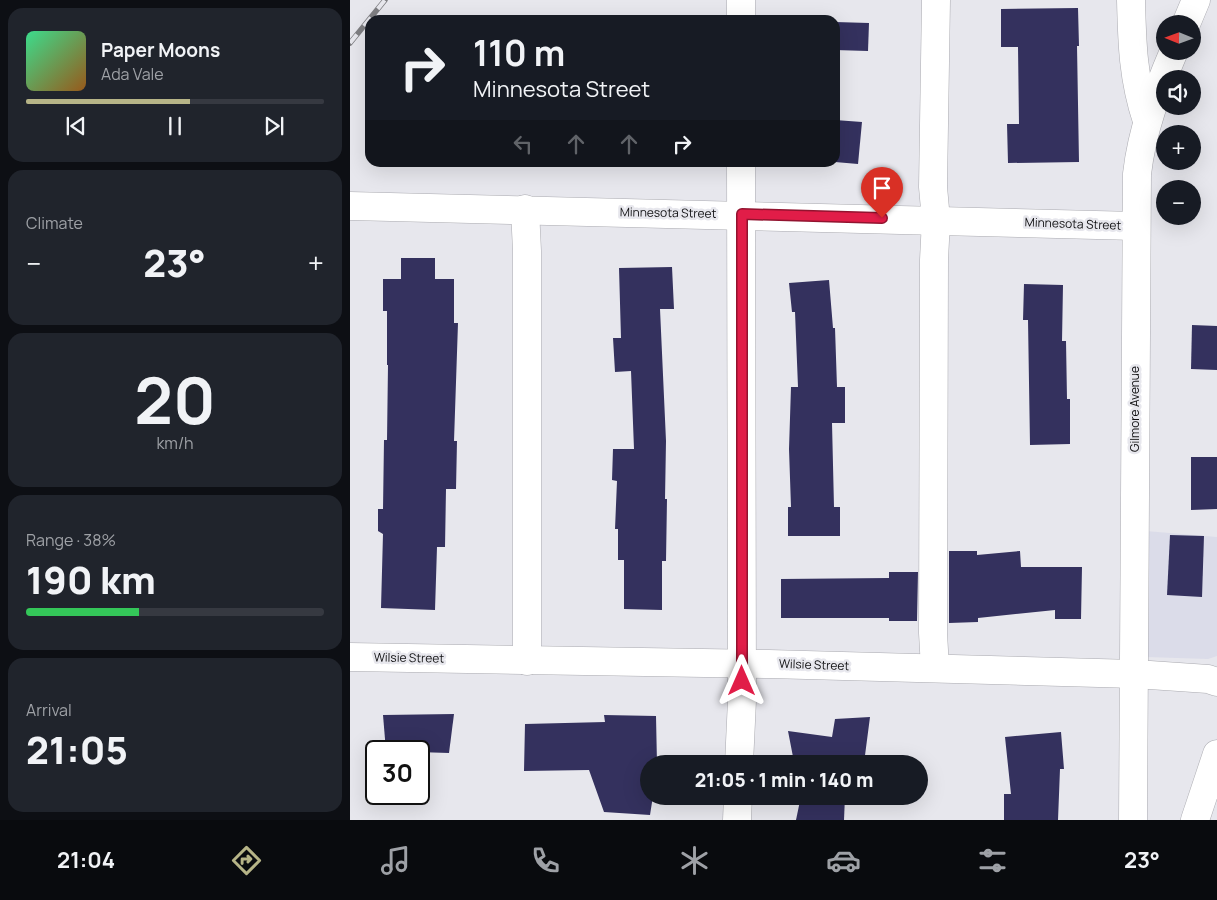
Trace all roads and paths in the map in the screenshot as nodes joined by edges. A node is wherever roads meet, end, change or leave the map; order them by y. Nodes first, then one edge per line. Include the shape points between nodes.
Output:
1 (741, 0) edge
2 (936, 0) edge
3 (1131, 0) edge
4 (1196, 0) edge
5 (741, 15) edge
6 (1190, 15) edge
7 (1171, 60) edge
8 (1147, 121) junction
9 (741, 167) edge
10 (350, 206) edge
11 (525, 209) junction
12 (742, 214) junction
13 (936, 220) junction
14 (1136, 226) junction
15 (350, 658) edge
16 (527, 661) junction
17 (742, 663) junction
18 (935, 668) junction
19 (1135, 674) junction
20 (1217, 682) edge
21 (1217, 754) edge
22 (739, 755) edge
23 (738, 805) edge
24 (737, 820) edge
25 (1133, 820) edge
26 (1195, 820) edge

1 - 5 street
2 - 13 street via 933,187
3 - 8 street via 1132,61
4 - 6 street
7 - 8 street, Gilmore Avenue
8 - 14 street, Gilmore Avenue via 1137,174
9 - 12 street
10 - 11 street, Minnesota Street
11 - 12 street, Minnesota Street
11 - 16 street
12 - 13 street, Minnesota Street
12 - 17 street
13 - 14 street, Minnesota Street
13 - 18 street
14 - 19 street, Gilmore Avenue
15 - 16 street, Wilsie Street
16 - 17 street, Wilsie Street
17 - 18 street, Wilsie Street
17 - 22 street
18 - 19 street, Wilsie Street
19 - 20 street, Wilsie Street
19 - 25 street, Gilmore Avenue
21 - 26 street
23 - 24 street

